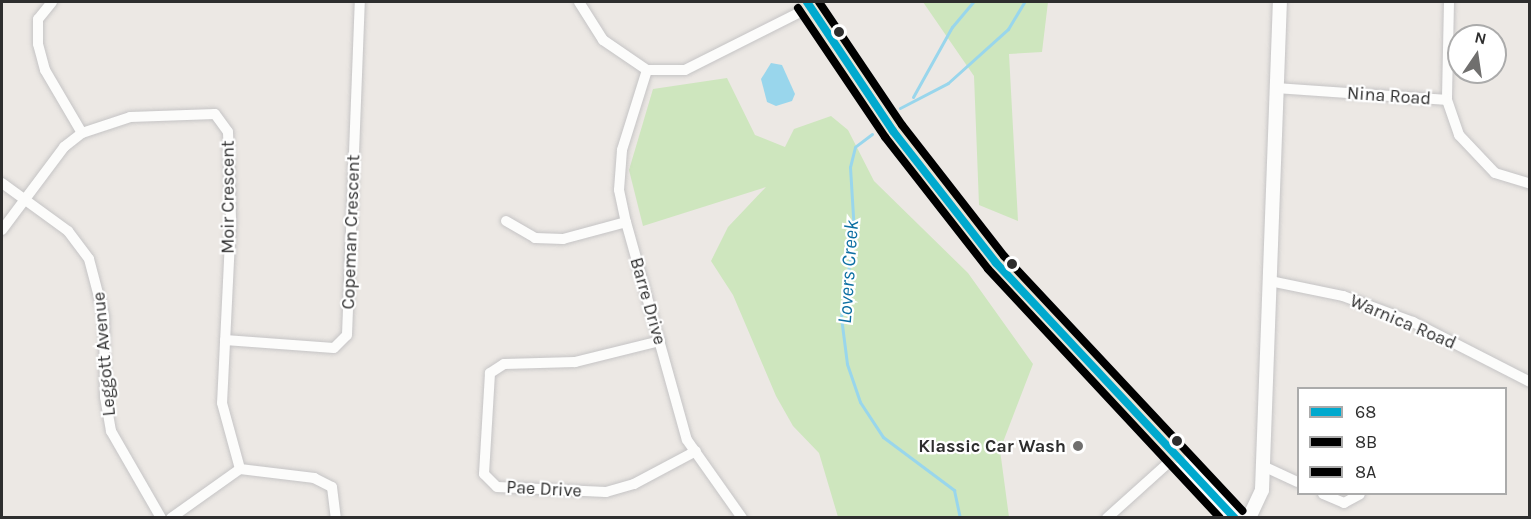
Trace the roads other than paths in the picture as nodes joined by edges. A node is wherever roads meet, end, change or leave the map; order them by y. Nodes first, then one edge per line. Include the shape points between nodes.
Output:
1 (52, 2) edge
2 (360, 2) edge
3 (579, 2) edge
4 (1280, 2) edge
5 (1449, 2) edge
6 (808, 4) edge
7 (647, 70) junction
8 (1277, 88) junction
9 (1447, 100) junction
10 (82, 133) junction
11 (2, 183) edge
12 (1530, 184) edge
13 (26, 198) junction
14 (506, 221) dead end
15 (626, 222) junction
16 (2, 230) edge
17 (1270, 281) junction
18 (225, 340) junction
19 (660, 341) junction
20 (1530, 382) edge
21 (696, 451) junction
22 (1177, 455) junction
23 (1263, 466) junction
24 (240, 469) junction
25 (1297, 481) edge
26 (1325, 495) edge
27 (1358, 495) edge
28 (160, 518) edge
29 (171, 518) edge
30 (336, 518) edge
31 (742, 518) edge
32 (1107, 518) edge
33 (1235, 518) edge
34 (1249, 518) edge

1 - 10 street via 38,19 38,44 45,70
2 - 18 street, Copeman Crescent via 346,335 334,348
3 - 7 street via 603,40
4 - 8 street
5 - 9 street
6 - 7 street via 685,70
6 - 22 main road via 893,131 996,263
7 - 15 street, Barre Drive via 622,150 619,190
8 - 9 street, Nina Road
8 - 17 street
9 - 12 street, Nina Road via 1459,135 1495,173
10 - 13 street, Moir Crescent via 64,147
10 - 18 street, Moir Crescent via 130,117 190,112 215,114 228,132 231,220
11 - 13 street, Leggott Avenue
13 - 16 street, Moir Crescent
13 - 28 street, Leggott Avenue via 68,231 89,259 104,316 105,397 111,431
14 - 15 street via 535,238 563,239
15 - 19 street, Barre Drive
17 - 20 street, Warnica Road via 1343,296 1413,322
17 - 23 street
18 - 24 street, Moir Crescent via 222,403
19 - 21 street, Barre Drive via 687,440
19 - 21 street, Pae Drive via 575,362 504,364 490,374 484,474 497,487 606,492 634,484
21 - 31 street, Barre Drive
22 - 32 street
22 - 33 main road
23 - 25 street
23 - 34 street via 1262,490
24 - 29 street
24 - 30 street via 314,478 332,487
26 - 27 street via 1344,503

